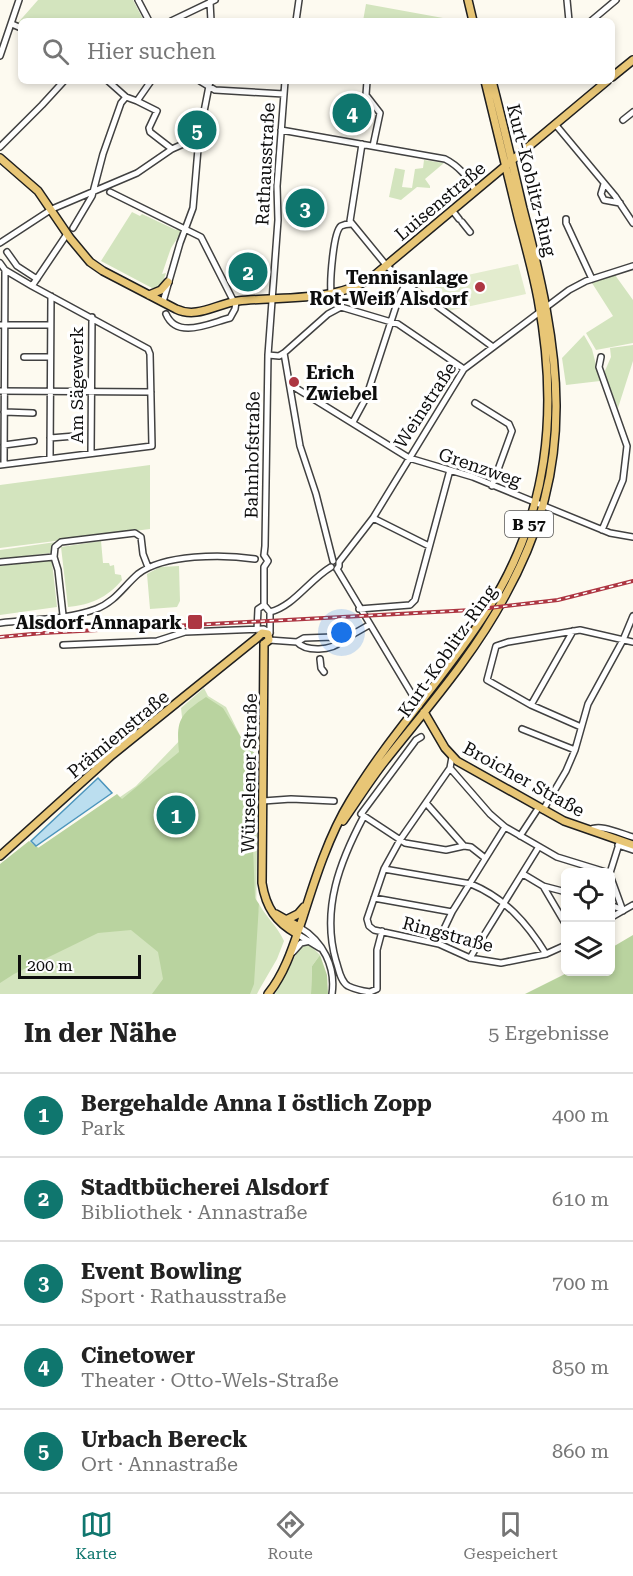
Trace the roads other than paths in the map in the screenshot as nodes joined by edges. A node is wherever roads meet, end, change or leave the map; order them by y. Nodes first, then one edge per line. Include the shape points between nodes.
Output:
1 (19, 0) edge
2 (138, 0) edge
3 (299, 0) edge
4 (468, 0) edge
5 (567, 0) edge
6 (616, 0) edge
7 (212, 1) edge
8 (147, 18) edge
9 (177, 18) edge
10 (211, 18) edge
11 (296, 18) edge
12 (473, 18) edge
13 (569, 18) edge
14 (595, 18) edge
15 (12, 24) junction
16 (18, 27) edge
17 (0, 56) edge
18 (633, 60) edge
19 (615, 75) edge
20 (61, 84) edge
21 (111, 84) edge
22 (149, 84) edge
23 (210, 84) edge
24 (285, 84) edge
25 (366, 84) edge
26 (486, 84) edge
27 (493, 84) edge
28 (602, 84) edge
29 (284, 94) junction
30 (126, 97) junction
31 (137, 101) junction
32 (633, 112) edge
33 (623, 120) dead end
34 (555, 124) junction
35 (281, 130) junction
36 (199, 136) junction
37 (362, 144) junction
38 (374, 146) junction
39 (0, 147) edge
40 (171, 149) junction
41 (0, 158) edge
42 (512, 160) junction
43 (505, 166) junction
44 (604, 184) junction
45 (94, 190) junction
46 (475, 191) junction
47 (110, 192) dead end
48 (620, 203) junction
49 (52, 209) junction
50 (452, 210) junction
51 (566, 219) dead end
52 (633, 223) edge
53 (351, 224) junction
54 (73, 228) dead end
55 (186, 228) junction
56 (470, 232) dead end
57 (67, 234) junction
58 (0, 243) edge
59 (7, 252) dead end
60 (0, 263) edge
61 (386, 265) junction
62 (633, 266) edge
63 (5, 270) junction
64 (37, 279) junction
65 (592, 279) junction
66 (168, 282) junction
67 (406, 284) junction
68 (32, 286) junction
69 (331, 292) junction
70 (149, 295) junction
71 (51, 296) junction
72 (272, 300) junction
73 (430, 301) dead end
74 (163, 302) junction
75 (235, 302) junction
76 (437, 306) dead end
77 (543, 309) junction
78 (166, 314) dead end
79 (92, 317) junction
80 (391, 321) junction
81 (2, 325) edge
82 (51, 325) junction
83 (493, 347) junction
84 (284, 353) junction
85 (268, 356) junction
86 (24, 357) dead end
87 (50, 357) junction
88 (601, 357) dead end
89 (464, 369) junction
90 (291, 386) junction
91 (2, 392) edge
92 (50, 392) junction
93 (91, 392) junction
94 (151, 392) junction
95 (475, 404) dead end
96 (4, 412) junction
97 (33, 413) dead end
98 (353, 422) junction
99 (75, 436) dead end
100 (50, 438) junction
101 (34, 441) dead end
102 (4, 445) junction
103 (630, 448) edge
104 (92, 453) junction
105 (50, 458) junction
106 (409, 458) junction
107 (2, 464) edge
108 (450, 470) junction
109 (492, 486) junction
110 (540, 504) junction
111 (373, 518) junction
112 (602, 530) junction
113 (633, 537) edge
114 (429, 546) junction
115 (264, 555) junction
116 (54, 557) junction
117 (255, 559) junction
118 (0, 562) edge
119 (335, 565) junction
120 (148, 567) junction
121 (264, 567) junction
122 (264, 605) junction
123 (359, 609) junction
124 (270, 612) junction
125 (63, 615) junction
126 (633, 616) edge
127 (0, 623) edge
128 (369, 625) junction
129 (573, 631) junction
130 (257, 635) junction
131 (268, 639) junction
132 (623, 640) junction
133 (341, 641) junction
134 (297, 642) junction
135 (633, 642) edge
136 (63, 645) dead end
137 (320, 653) junction
138 (324, 672) dead end
139 (531, 705) junction
140 (421, 709) junction
141 (581, 727) junction
142 (522, 729) dead end
143 (421, 737) dead end
144 (575, 750) junction
145 (452, 757) junction
146 (450, 768) junction
147 (263, 801) junction
148 (334, 801) dead end
149 (426, 803) junction
150 (541, 809) junction
151 (363, 815) junction
152 (505, 826) junction
153 (588, 831) junction
154 (520, 837) junction
155 (633, 837) edge
156 (400, 840) junction
157 (619, 843) junction
158 (633, 845) edge
159 (464, 846) junction
160 (538, 848) junction
161 (633, 850) edge
162 (0, 856) edge
163 (485, 858) junction
164 (593, 868) edge
165 (612, 868) edge
166 (384, 869) junction
167 (523, 874) junction
168 (471, 884) junction
169 (543, 886) junction
170 (615, 888) edge
171 (561, 891) edge
172 (374, 897) junction
173 (308, 900) junction
174 (267, 902) junction
175 (504, 903) junction
176 (633, 905) edge
177 (615, 907) edge
178 (622, 910) junction
179 (452, 912) junction
180 (615, 915) edge
181 (286, 921) junction
182 (564, 922) edge
183 (298, 930) junction
184 (381, 931) junction
185 (443, 931) dead end
186 (310, 941) junction
187 (561, 947) edge
188 (325, 954) junction
189 (546, 954) junction
190 (288, 957) junction
191 (470, 958) junction
192 (268, 994) edge
193 (332, 994) edge

1 - 15 street
2 - 8 street
3 - 11 street
4 - 12 main road
5 - 13 street
6 - 14 street
7 - 9 street
7 - 10 street
15 - 16 street
15 - 17 street
18 - 19 main road
20 - 39 street
21 - 30 street
22 - 31 street
23 - 29 street via 215,90
23 - 36 street
24 - 29 street, Rathausstraße
25 - 38 street via 366,95 380,113
26 - 43 main road, Kurt-Koblitz-Ring / B 57
27 - 42 main road, Kurt-Koblitz-Ring / B 57
28 - 34 main road, Luisenstraße
29 - 35 street, Rathausstraße
30 - 31 street
30 - 45 street via 114,122
31 - 40 street via 157,111 150,132
32 - 33 street
34 - 42 main road, Luisenstraße
34 - 44 street
35 - 37 street
35 - 72 street, Rathausstraße
36 - 40 street
36 - 55 street via 193,208
37 - 38 street
37 - 53 street
38 - 46 street via 445,159 470,181
40 - 45 street via 136,173
41 - 49 main road, Luisenstraße via 34,186
42 - 43 main road, Luisenstraße
42 - 77 main road, Kurt-Koblitz-Ring / B 57 via 536,256
43 - 46 main road, Luisenstraße
43 - 77 main road, Kurt-Koblitz-Ring / B 57
44 - 48 street
44 - 48 street via 604,200
45 - 49 street
45 - 54 street
46 - 50 main road, Luisenstraße
47 - 55 street
48 - 52 street
49 - 57 main road, Luisenstraße
49 - 58 street
50 - 56 street
50 - 61 main road, Luisenstraße
51 - 65 street
53 - 61 street
53 - 69 street via 341,226 337,235
55 - 66 street
55 - 75 street via 205,242
57 - 64 street
57 - 70 main road, Luisenstraße via 97,267
59 - 64 street via 17,266
60 - 63 street
61 - 67 street
61 - 69 main road, Luisenstraße via 362,284
62 - 65 street, Weinstraße
63 - 68 street
63 - 81 street
64 - 68 street
65 - 77 street, Weinstraße
66 - 70 main road
66 - 74 street
67 - 73 street
67 - 80 street
68 - 71 street
69 - 72 main road, Luisenstraße
70 - 74 main road, Luisenstraße
71 - 79 street
71 - 82 street
72 - 75 main road, Luisenstraße
72 - 85 street, Rathausstraße
74 - 75 main road, Luisenstraße via 189,314
75 - 78 street via 230,318 197,327 177,326
76 - 83 street
77 - 83 street, Weinstraße
77 - 110 main road, Kurt-Koblitz-Ring / B 57 via 549,407
79 - 93 street, Am Sägewerk
79 - 94 street via 148,349
80 - 84 street via 338,308
80 - 89 street via 418,335
80 - 98 street via 366,398
81 - 82 street
81 - 91 street
82 - 87 street
83 - 89 street, Weinstraße
84 - 85 street
84 - 90 street, Broicher Straße
85 - 115 street, Bahnhofstraße
86 - 87 street
87 - 92 street
88 - 103 street via 599,367
89 - 106 street, Weinstraße
90 - 98 street, Grenzweg
90 - 119 street, Broicher Straße via 300,446
91 - 92 street
91 - 96 street
92 - 93 street
92 - 100 street
93 - 94 street
93 - 104 street, Am Sägewerk
94 - 104 street via 152,446
95 - 109 street via 506,422 512,432
96 - 97 street
96 - 102 street
98 - 106 street, Grenzweg
99 - 100 street
100 - 105 street
101 - 102 street
102 - 107 street
103 - 112 street via 623,480
104 - 105 street
105 - 107 street
106 - 108 street, Grenzweg
106 - 111 street, Weinstraße
108 - 109 street, Grenzweg
108 - 114 street
109 - 110 street, Grenzweg
110 - 112 street, Grenzweg
110 - 140 main road, Kurt-Koblitz-Ring / B 57 via 525,556 506,596 468,654
111 - 114 street
111 - 119 street, Weinstraße
112 - 113 street, Grenzweg
114 - 123 street via 415,600 410,605
115 - 117 street
115 - 121 street via 268,561
116 - 118 street
116 - 120 street via 61,542 135,533 141,537
116 - 125 street
117 - 120 street via 183,558
117 - 121 street via 257,566
119 - 123 street, Broicher Straße
119 - 124 street, Weinstraße via 285,607
120 - 125 street via 109,602
121 - 122 street
122 - 124 street
122 - 130 street via 258,609
123 - 128 street, Broicher Straße
124 - 131 street
125 - 127 street
126 - 132 street
128 - 133 street
128 - 140 street, Broicher Straße
129 - 132 street
129 - 139 street
129 - 139 street via 496,646 486,680
130 - 131 main road via 260,643
130 - 131 street via 266,629
130 - 136 street via 186,632 157,641
130 - 162 main road, Prämienstraße via 112,755
131 - 134 street
131 - 147 main road, Würselener Straße
132 - 135 street
132 - 141 street via 588,705
133 - 134 street via 334,637 304,638
133 - 137 street
134 - 137 street
137 - 138 street
139 - 141 street
140 - 145 main road, Broicher Straße
140 - 173 main road, Kurt-Koblitz-Ring / B 57 via 335,833
141 - 144 street
142 - 144 street
143 - 151 street
144 - 150 street
145 - 146 street, Ringstraße
145 - 150 main road, Broicher Straße
146 - 149 street, Ringstraße
146 - 152 street
147 - 148 street
147 - 174 main road, Würselener Straße via 262,883
149 - 156 street, Ringstraße
149 - 159 street
150 - 153 main road, Broicher Straße
150 - 154 street
151 - 156 street
151 - 184 street via 340,867 330,921 336,959 348,986 370,993 377,989
152 - 154 street
152 - 163 street
153 - 155 street via 599,827
153 - 157 main road, Broicher Straße
154 - 160 street
156 - 159 street via 437,849
156 - 166 street, Ringstraße
157 - 158 main road, Broicher Straße
157 - 161 street
157 - 165 street
159 - 163 street
160 - 164 street
160 - 167 street
163 - 168 street
166 - 168 street
166 - 172 street, Ringstraße
167 - 169 street
167 - 175 street
168 - 175 street
168 - 179 street
169 - 171 street
169 - 182 street
170 - 178 street
172 - 179 street
172 - 184 street, Ringstraße via 367,919 371,928
173 - 181 main road via 298,914
173 - 183 main road, Kurt-Koblitz-Ring / B 57
174 - 181 main road
174 - 183 main road, Würselener Straße via 275,918
175 - 189 street via 527,925
175 - 191 street
176 - 178 street
177 - 178 street
178 - 180 street
179 - 185 street
181 - 183 main road
183 - 186 street
183 - 188 street via 316,939
183 - 190 main road, B 57
184 - 191 street, Ringstraße via 439,944
186 - 188 street
186 - 190 street via 298,945
187 - 189 street, Ringstraße
188 - 193 street via 333,975
189 - 191 street, Ringstraße via 501,963
190 - 192 main road, B 57

